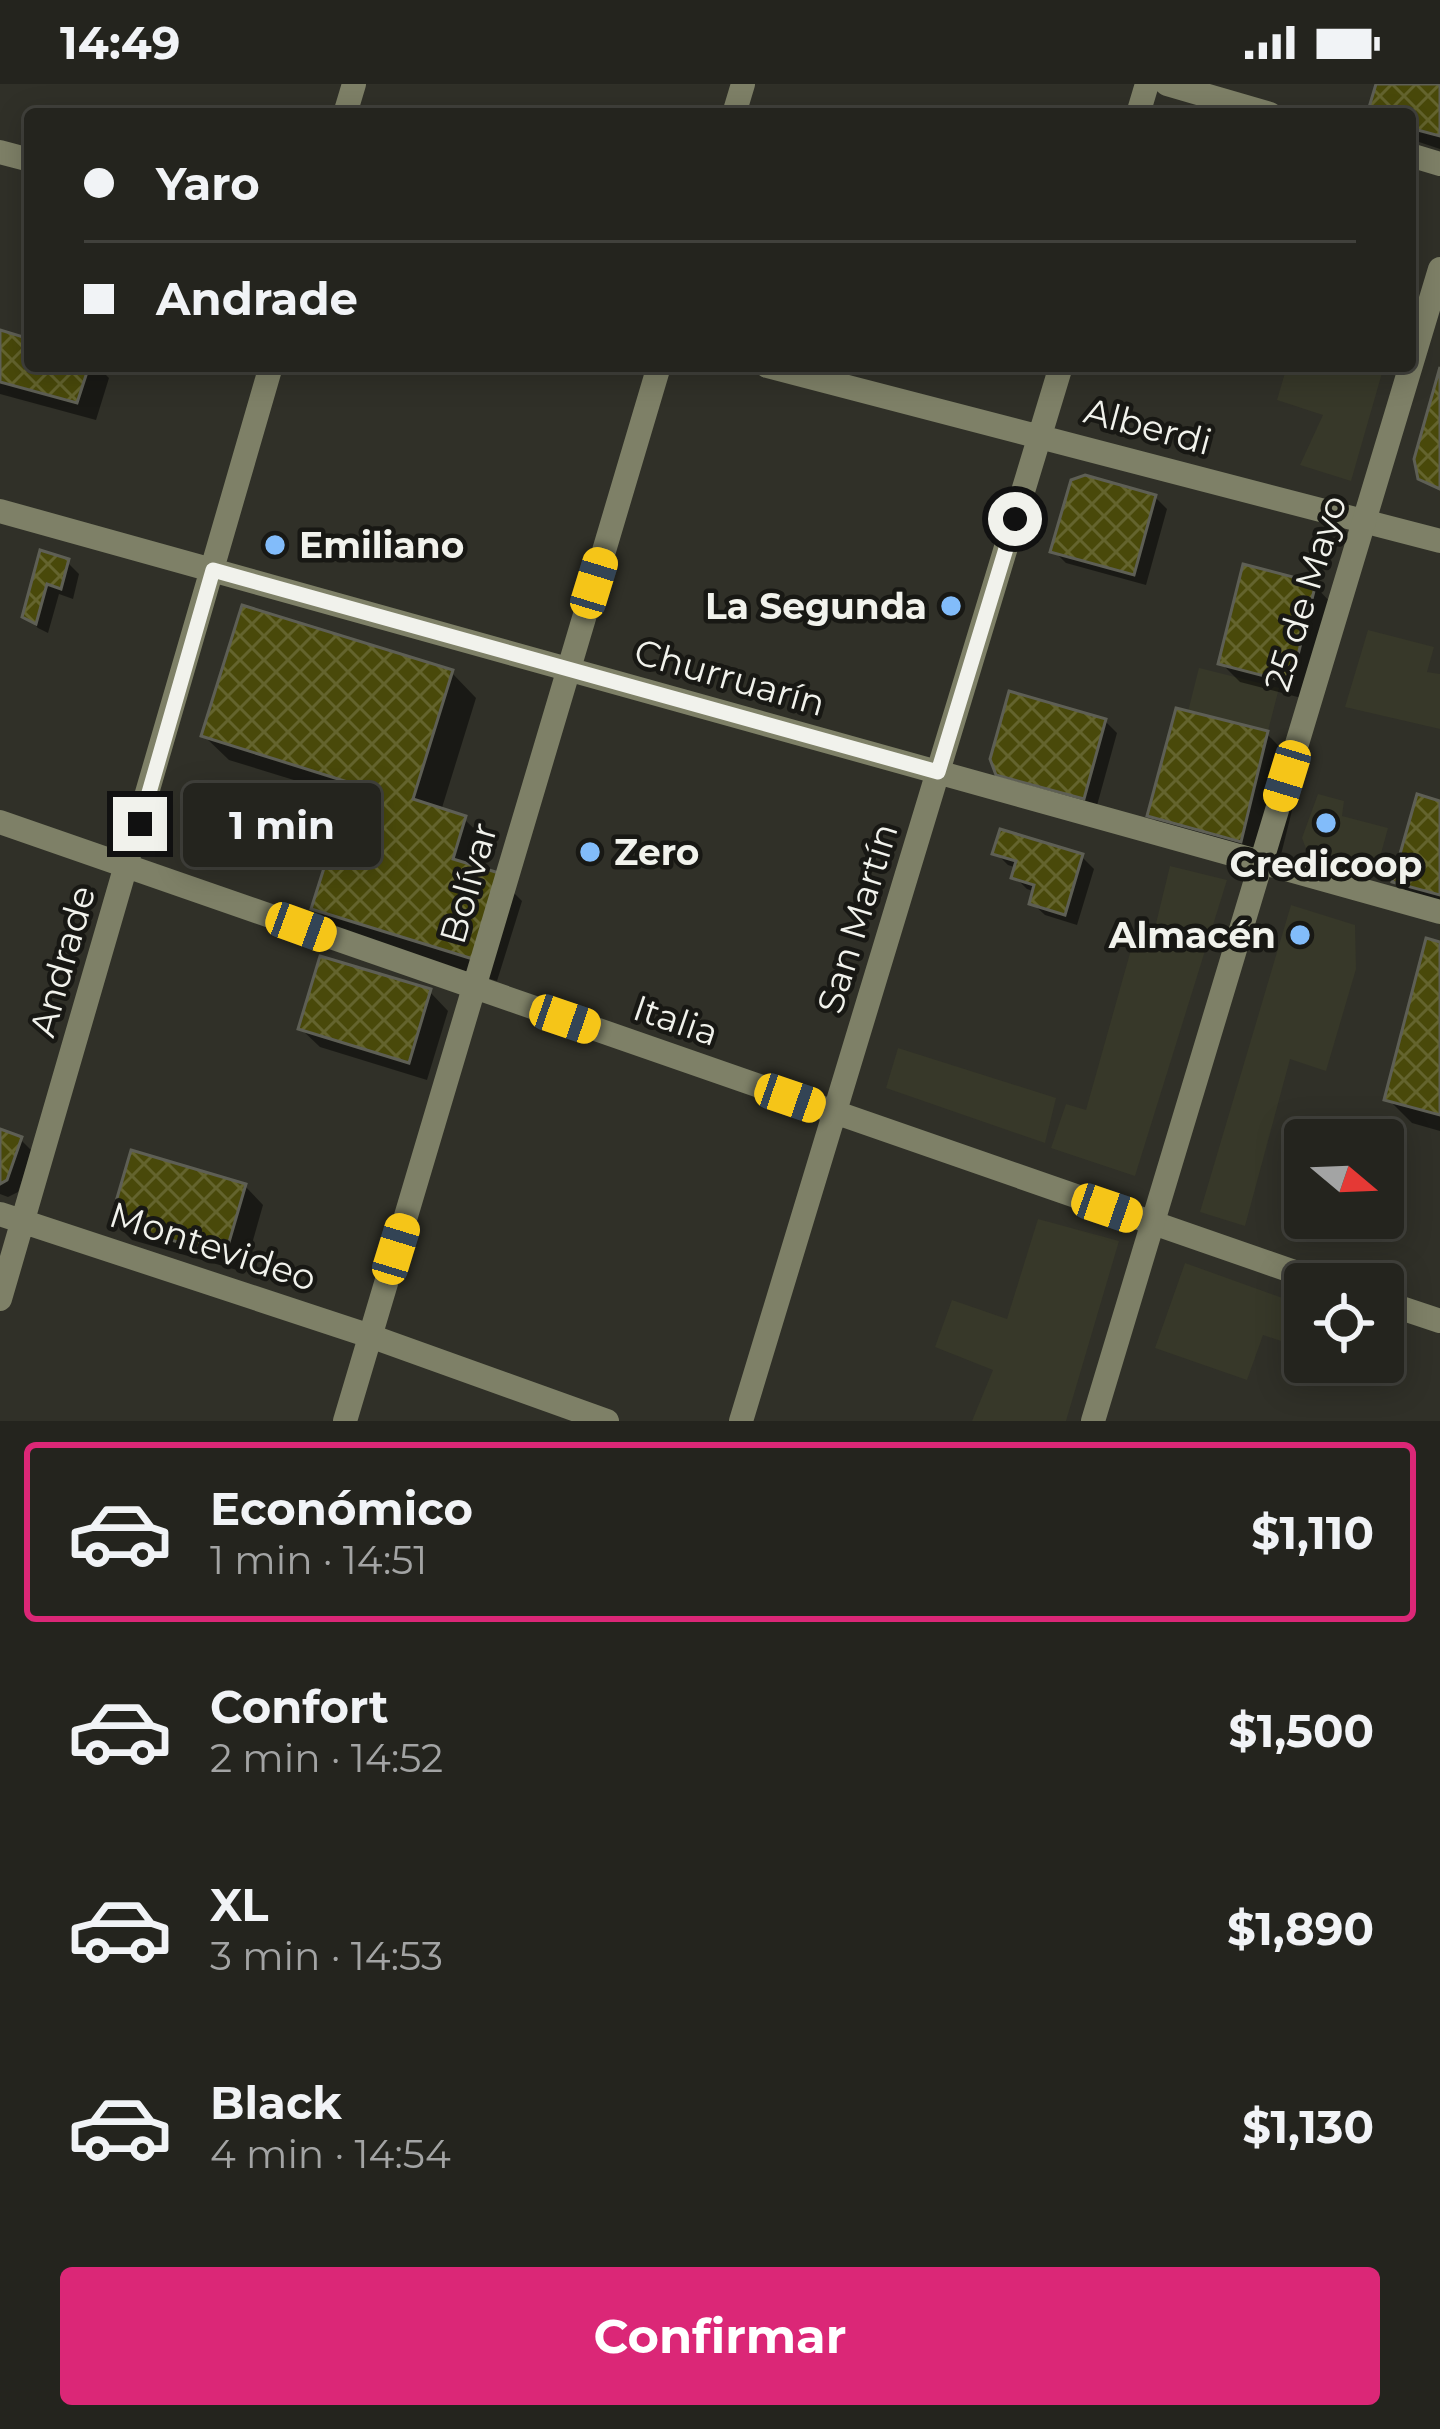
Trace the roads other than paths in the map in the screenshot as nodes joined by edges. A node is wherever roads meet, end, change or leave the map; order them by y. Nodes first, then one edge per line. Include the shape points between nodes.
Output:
1 (1168, 84) edge
2 (1250, 108) edge
3 (1440, 269) edge
4 (1416, 350) edge
5 (269, 372) edge
6 (657, 372) edge
7 (790, 372) edge
8 (1058, 372) edge
9 (1410, 372) edge
10 (1041, 435) junction
11 (0, 511) edge
12 (1366, 519) junction
13 (1440, 541) edge
14 (213, 570) junction
15 (568, 669) junction
16 (938, 772) junction
17 (0, 822) edge
18 (1261, 862) junction
19 (128, 866) junction
20 (1440, 912) edge
21 (475, 988) junction
22 (835, 1114) junction
23 (11, 1218) edge
24 (1152, 1224) junction
25 (1284, 1269) edge
26 (0, 1299) edge
27 (1404, 1309) edge
28 (1440, 1321) edge
29 (370, 1336) junction
30 (345, 1421) edge
31 (607, 1421) edge
32 (742, 1421) edge
33 (1093, 1421) edge

1 - 2 street
3 - 4 street, 25 de Mayo
5 - 14 street, Andrade
6 - 15 street, Bolívar
7 - 10 street, Alberdi
8 - 10 street, San Martín
9 - 12 street, 25 de Mayo
10 - 12 street, Alberdi
10 - 16 street, San Martín
11 - 14 street, Churruarín
12 - 13 street, Alberdi
12 - 18 street, 25 de Mayo
14 - 15 street, Churruarín
14 - 19 street, Andrade
15 - 16 street, Churruarín
15 - 21 street, Bolívar
16 - 18 street, Churruarín
16 - 22 street, San Martín
17 - 19 street, Italia
18 - 20 street, Churruarín
18 - 24 street, 25 de Mayo
19 - 21 street, Italia
19 - 23 street, Andrade
21 - 22 street, Italia
21 - 29 street, Bolívar
22 - 24 street, Italia
22 - 32 street, San Martín
23 - 26 street, Andrade
23 - 29 street, Montevideo
24 - 25 street, Italia
24 - 33 street, 25 de Mayo
27 - 28 street
29 - 30 street, Bolívar
29 - 31 street, Montevideo

